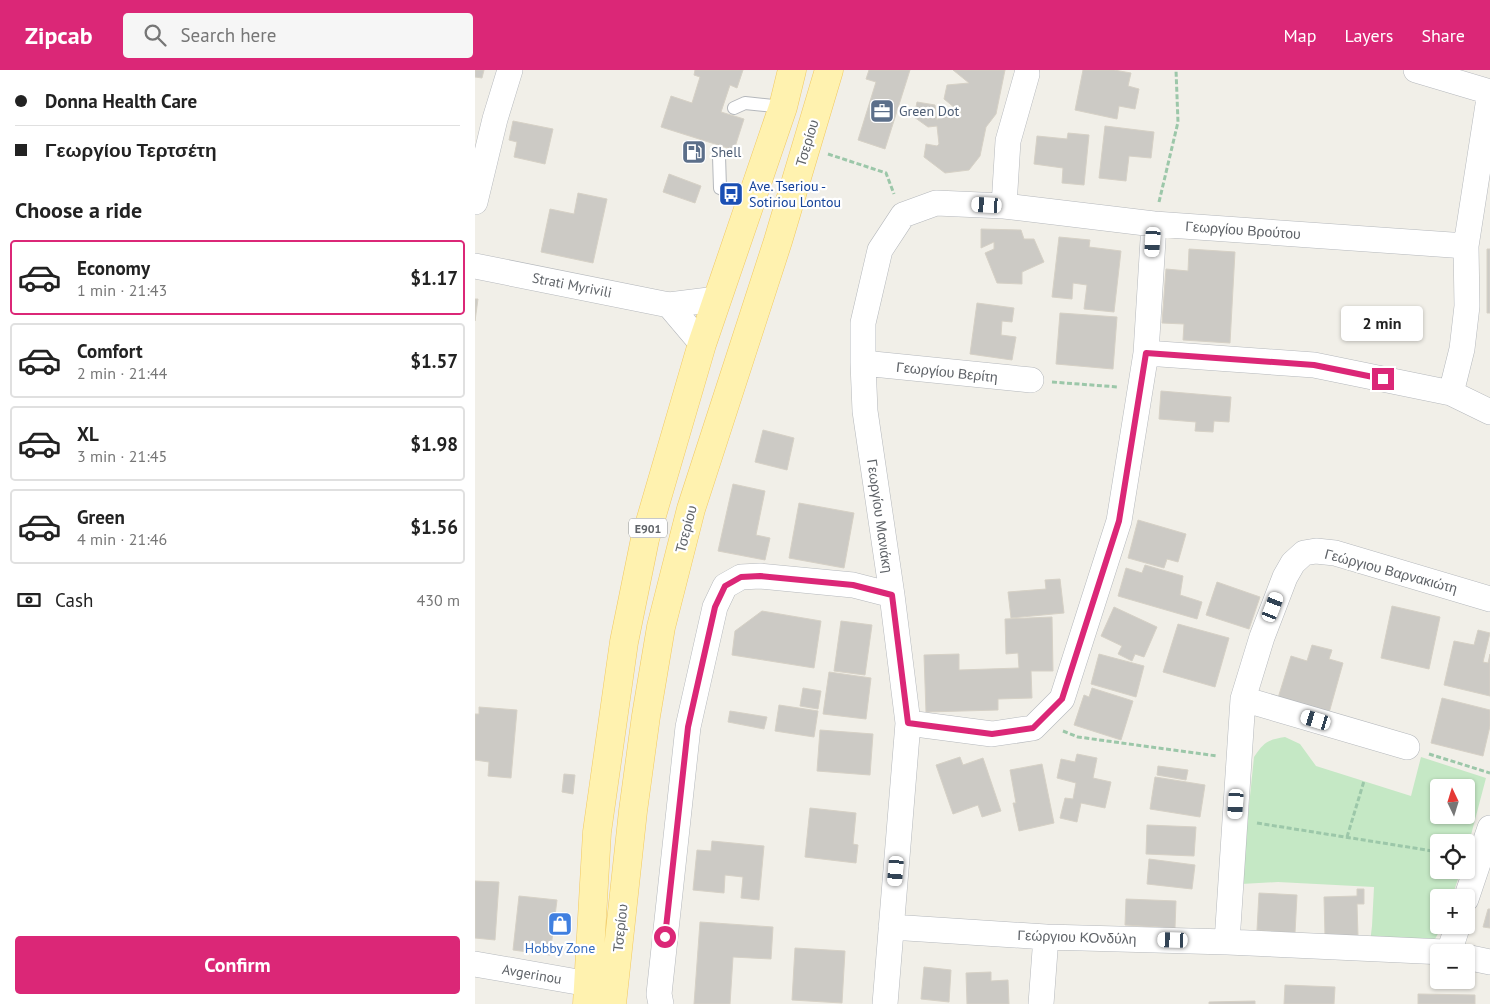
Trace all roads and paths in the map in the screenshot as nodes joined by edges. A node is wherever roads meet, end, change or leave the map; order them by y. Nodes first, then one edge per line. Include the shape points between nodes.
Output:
1 (510, 70) edge
2 (792, 70) edge
3 (829, 70) edge
4 (1176, 70) edge
5 (1417, 70) edge
6 (1027, 74) dead end
7 (1490, 92) edge
8 (783, 107) junction
9 (734, 108) dead end
10 (485, 116) edge
11 (806, 146) junction
12 (719, 156) dead end
13 (750, 201) junction
14 (475, 202) edge
15 (1004, 206) junction
16 (903, 215) junction
17 (1154, 224) junction
18 (1467, 246) junction
19 (475, 266) edge
20 (717, 299) junction
21 (669, 305) junction
22 (702, 344) junction
23 (1146, 353) junction
24 (863, 364) junction
25 (1031, 380) joint
26 (1140, 388) junction
27 (1451, 393) junction
28 (1490, 412) edge
29 (892, 595) junction
30 (1490, 599) edge
31 (1243, 699) junction
32 (1039, 721) junction
33 (908, 723) junction
34 (1407, 747) joint
35 (1239, 758) junction
36 (1490, 773) edge
37 (1364, 781) dead end
38 (1248, 822) dead end
39 (1490, 828) edge
40 (1347, 838) junction
41 (1430, 851) edge
42 (1469, 889) edge
43 (891, 927) junction
44 (1046, 937) junction
45 (1227, 942) junction
46 (1430, 951) edge
47 (1475, 958) edge
48 (1490, 962) edge
49 (475, 964) edge
50 (588, 994) edge
51 (612, 1004) edge
52 (661, 1004) edge
53 (885, 1004) edge
54 (1041, 1004) edge

1 - 10 street
2 - 8 main road, Τσερίου / E901
3 - 11 main road, Τσερίου / E901
4 - 17 path via 1178,122
5 - 7 street
6 - 15 street via 1008,141
7 - 18 street
8 - 9 lane via 745,103
8 - 13 main road, Τσερίου / E901
10 - 14 street
11 - 16 path via 886,173
11 - 51 main road, Τσερίου / E901 via 691,509 661,627 633,811
12 - 13 lane via 720,188
13 - 20 main road, Τσερίου / E901
15 - 16 street, Γεωργίου Βρούτου via 937,203
15 - 17 street, Γεωργίου Βρούτου
16 - 24 street, Γεωργίου Μανιάκη via 880,250 863,323
17 - 18 street, Γεωργίου Βρούτου
17 - 23 street
18 - 27 street via 1467,306 1462,349
19 - 21 street, Strati Myrivili
20 - 21 street, Strati Myrivili
20 - 22 main road, Τσερίου / E901
21 - 22 street
22 - 50 main road, Τσερίου / E901 via 645,540 624,642 597,832
23 - 26 street
23 - 27 street via 1314,365
24 - 25 street, Γεωργίου Βερίτη
24 - 29 street, Γεωργίου Μανιάκη via 865,411
25 - 26 path
26 - 32 street via 1119,521 1062,699
27 - 28 street
29 - 33 street, Γεωργίου Μανιάκη
29 - 52 street via 853,585 760,576 741,577 725,586 715,607 688,727 659,994
30 - 31 street, Γεώργιου Βαρνακιώτη via 1335,553 1304,553 1285,577
31 - 34 street
31 - 35 street, Γεώργιου Βαρνακιώτη
32 - 33 street via 1033,728 992,734
32 - 35 path via 1078,737
33 - 43 street, Γεωργίου Μανιάκη
34 - 36 path
35 - 45 street, Γεώργιου Βαρνακιώτη
37 - 40 path
38 - 40 path
39 - 42 street
40 - 41 path
43 - 44 street, Γεώργιου ΚΟνδύλη
43 - 53 street, Γεωργίου Μανιάκη
44 - 45 street, Γεώργιου ΚΟνδύλη
44 - 54 street
45 - 46 street, Γεώργιου ΚΟνδύλη
47 - 48 street
49 - 50 street, Avgerinou

